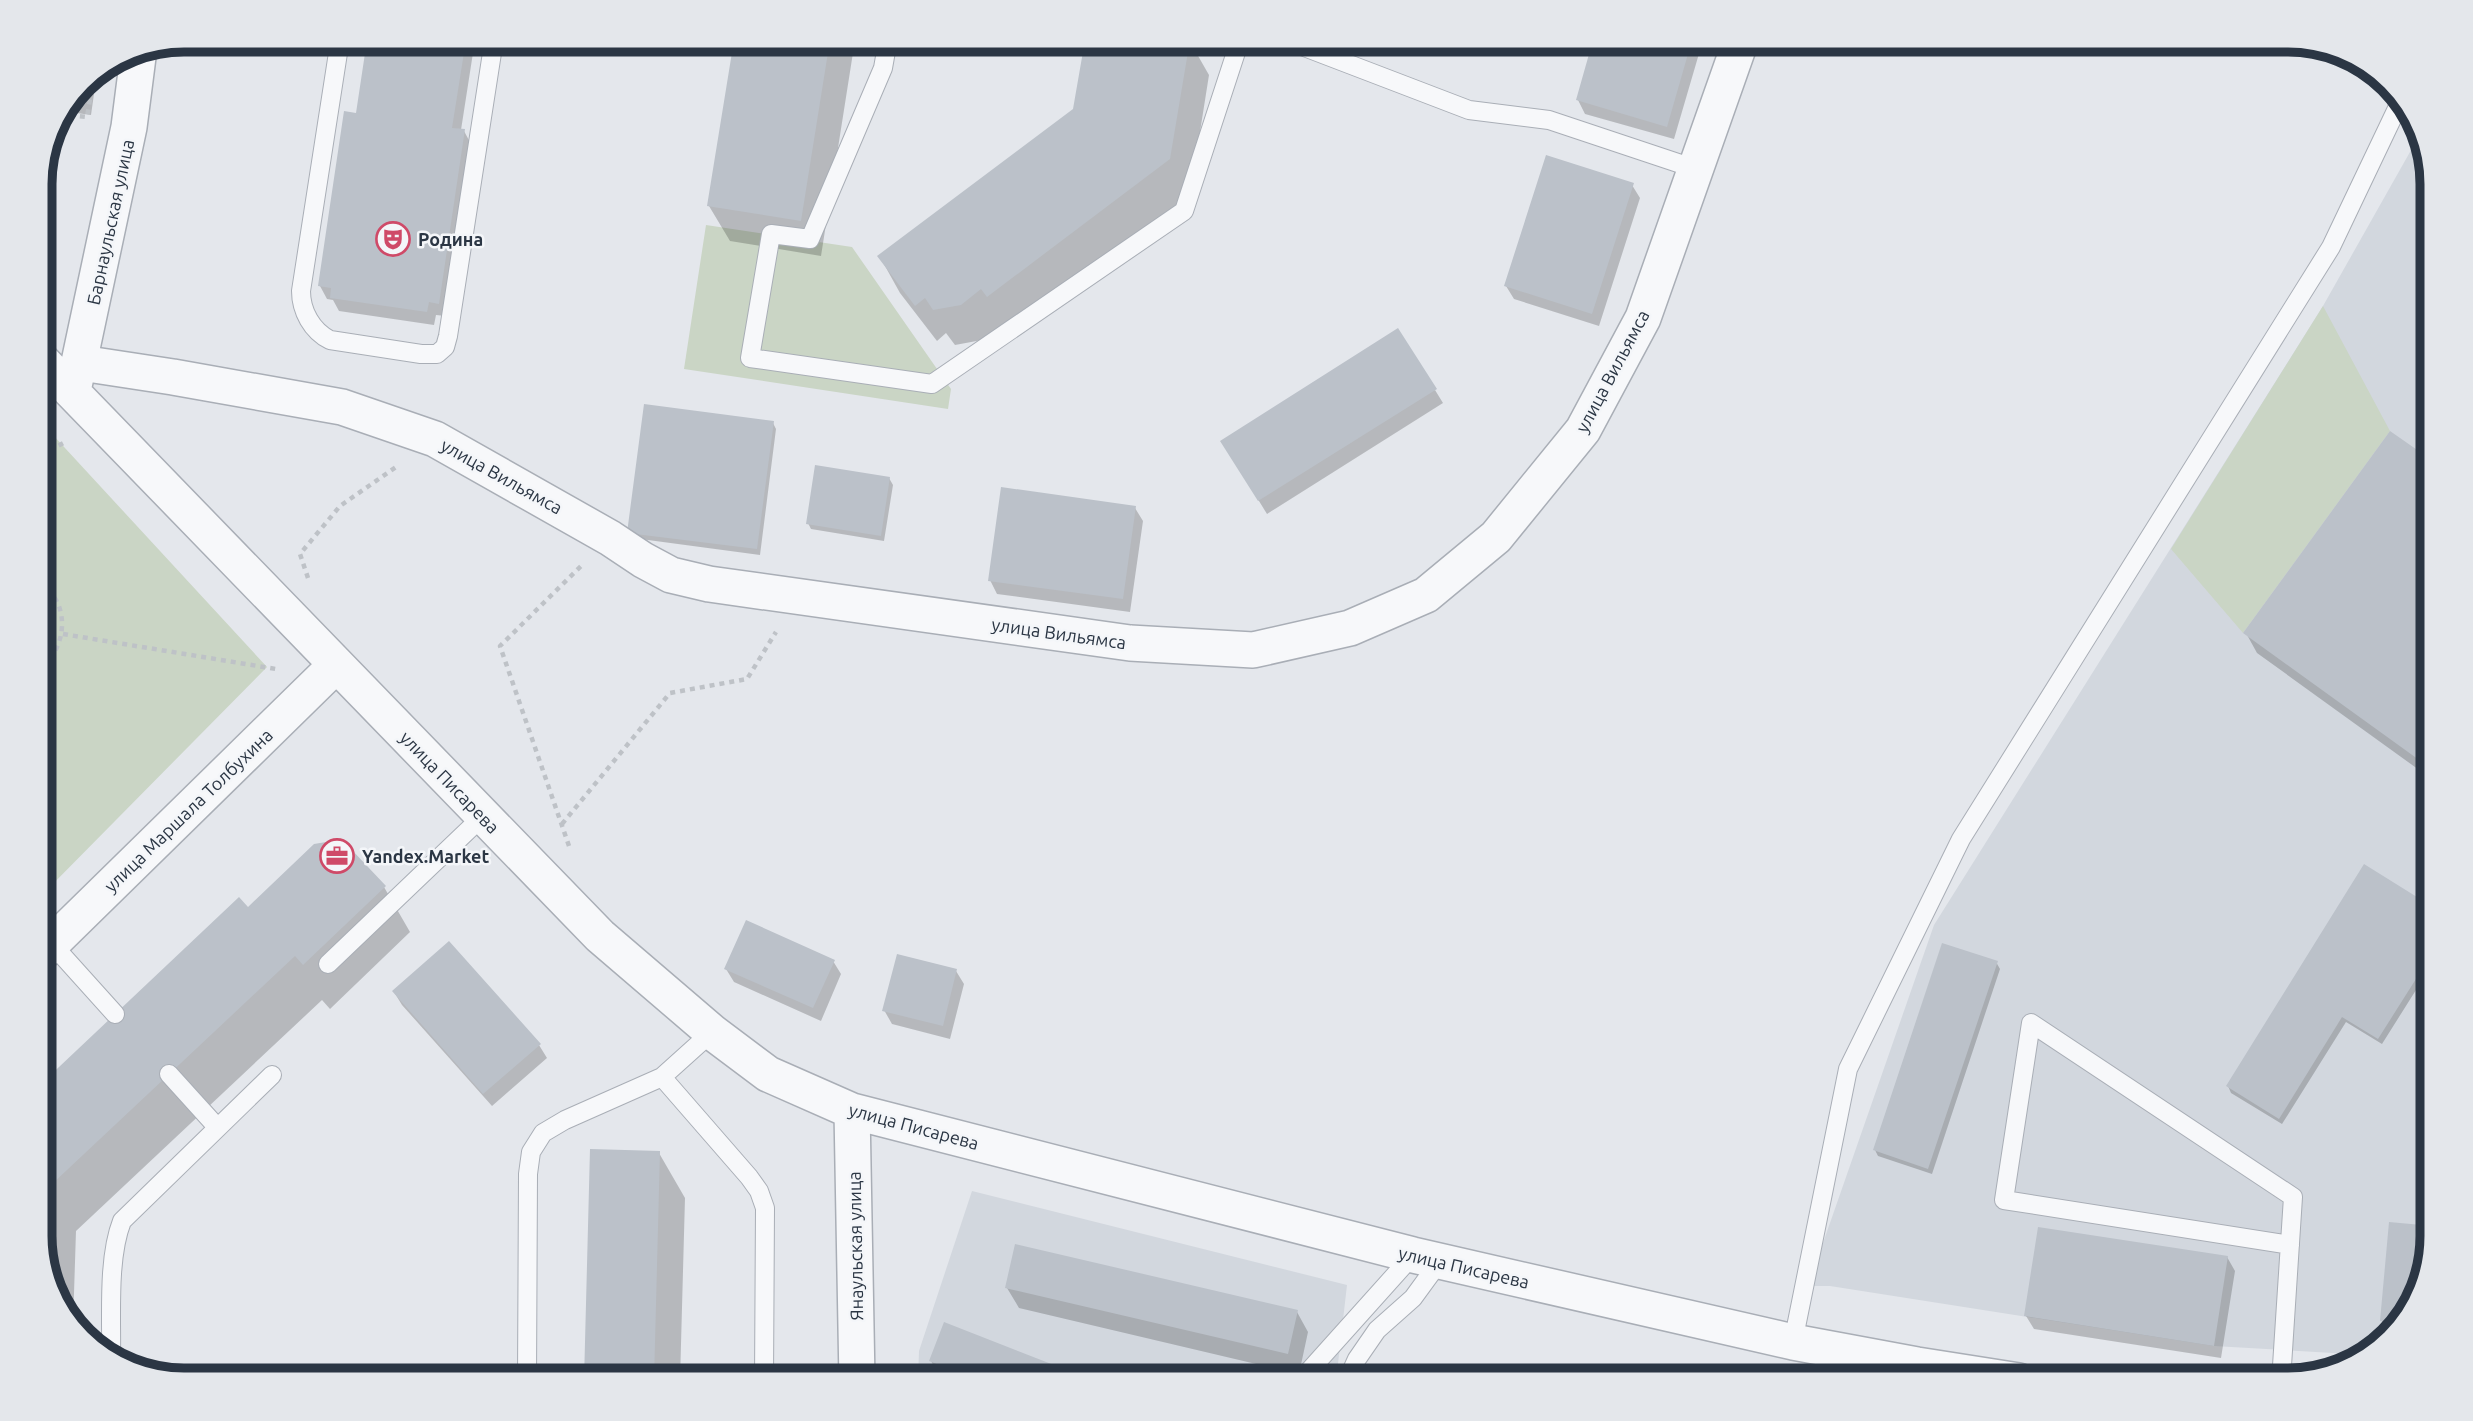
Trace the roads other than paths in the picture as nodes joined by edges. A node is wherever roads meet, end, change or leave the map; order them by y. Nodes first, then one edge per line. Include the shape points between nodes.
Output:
1 (1236, 52) edge
2 (1319, 52) edge
3 (1737, 52) edge
4 (338, 53) edge
5 (492, 53) edge
6 (886, 53) edge
7 (137, 62) edge
8 (2397, 110) edge
9 (1696, 169) junction
10 (53, 366) edge
11 (76, 378) junction
12 (336, 665) junction
13 (483, 816) junction
14 (53, 942) edge
15 (53, 956) edge
16 (328, 964) dead end
17 (115, 1014) dead end
18 (712, 1032) junction
19 (169, 1074) dead end
20 (272, 1075) dead end
21 (662, 1077) junction
22 (852, 1111) junction
23 (217, 1127) junction
24 (2290, 1245) junction
25 (1426, 1258) junction
26 (1793, 1342) junction
27 (111, 1346) edge
28 (527, 1368) edge
29 (764, 1368) edge
30 (857, 1368) edge
31 (1313, 1368) edge
32 (1353, 1368) edge
33 (1936, 1368) edge
34 (2282, 1368) edge

1 - 6 lane via 1184,211 932,384 750,358 771,234 810,239
2 - 9 lane via 1469,110 1549,120
3 - 9 street, улица Вильямса
4 - 5 lane via 301,305 321,336 330,340 437,354 447,336
7 - 11 street, Барнаульская улица via 129,127
8 - 26 lane via 2331,247 1961,839 1848,1069
9 - 11 street, улица Вильямса via 1643,318 1583,430 1496,537 1426,595 1350,628 1253,650 1130,643 709,584 671,575 435,439 342,407 173,377
10 - 11 street, улица Писарева
11 - 12 street, улица Писарева
12 - 13 street, улица Писарева
12 - 14 street, улица Маршала Толбухина
13 - 16 lane
13 - 18 street, улица Писарева via 600,936
15 - 17 lane
18 - 21 lane
18 - 22 street, улица Писарева via 768,1074
19 - 23 lane
20 - 23 lane
21 - 28 lane via 565,1120 543,1133 531,1152
21 - 29 lane via 749,1177 765,1208
22 - 25 street, улица Писарева
22 - 30 street, Янаульская улица
23 - 27 lane via 121,1221 113,1255
24 - 24 lane via 2293,1197 2031,1023 2004,1200
24 - 34 lane
25 - 26 street, улица Писарева
25 - 31 lane
25 - 32 lane via 1413,1298 1377,1330
26 - 33 street, улица Писарева

